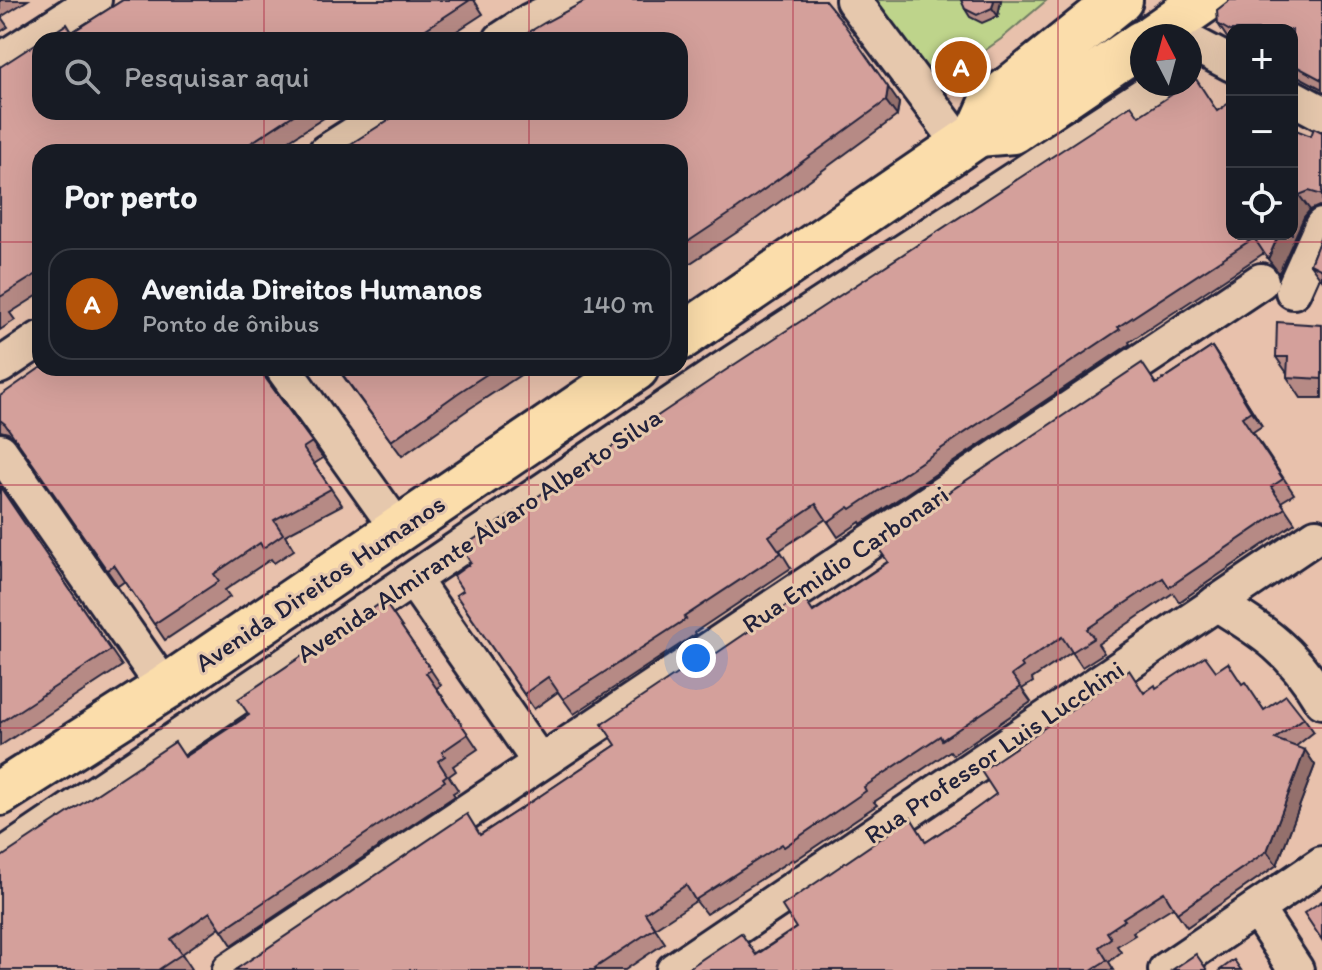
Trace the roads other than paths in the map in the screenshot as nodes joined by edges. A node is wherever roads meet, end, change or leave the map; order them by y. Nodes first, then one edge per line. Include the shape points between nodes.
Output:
1 (94, 0) edge
2 (573, 0) edge
3 (853, 0) edge
4 (1205, 0) edge
5 (1113, 2) edge
6 (538, 11) edge
7 (1148, 24) edge
8 (1193, 24) edge
9 (45, 32) edge
10 (511, 32) edge
11 (32, 40) edge
12 (0, 61) edge
13 (1130, 72) edge
14 (1143, 96) edge
15 (1298, 100) edge
16 (1322, 113) edge
17 (376, 120) edge
18 (970, 140) junction
19 (339, 144) edge
20 (1322, 226) edge
21 (688, 333) edge
22 (32, 344) edge
23 (0, 366) edge
24 (289, 376) edge
25 (624, 376) edge
26 (0, 451) edge
27 (398, 529) junction
28 (1316, 536) dead end
29 (413, 580) junction
30 (1216, 603) junction
31 (165, 688) junction
32 (1322, 701) edge
33 (539, 761) junction
34 (0, 793) edge
35 (0, 858) edge
36 (1322, 864) edge
37 (1256, 909) junction
38 (230, 970) edge
39 (674, 970) edge
40 (1166, 970) edge
41 (1296, 970) edge

1 - 9 street
2 - 6 street
3 - 18 street
4 - 8 main road
5 - 7 street
5 - 18 main road via 992,103
6 - 10 street
11 - 12 street
13 - 18 main road via 1013,131
14 - 29 street, Avenida Almirante Álvaro Alberto Silva via 722,370
15 - 16 street
17 - 19 street
18 - 21 main road
20 - 33 street, Rua Emidio Carbonari via 1277,286
22 - 23 street
24 - 27 street
25 - 27 main road, Avenida Direitos Humanos
26 - 31 street
27 - 31 main road, Avenida Direitos Humanos
28 - 30 street, Rua Professor Luis Lucchini
29 - 33 street
29 - 35 street, Avenida Almirante Álvaro Alberto Silva
30 - 32 street via 1266,634 1304,670
30 - 39 street, Rua Professor Luis Lucchini
31 - 34 main road, Avenida Direitos Humanos
33 - 38 street, Rua Emidio Carbonari
36 - 37 street
37 - 40 street
37 - 41 street

